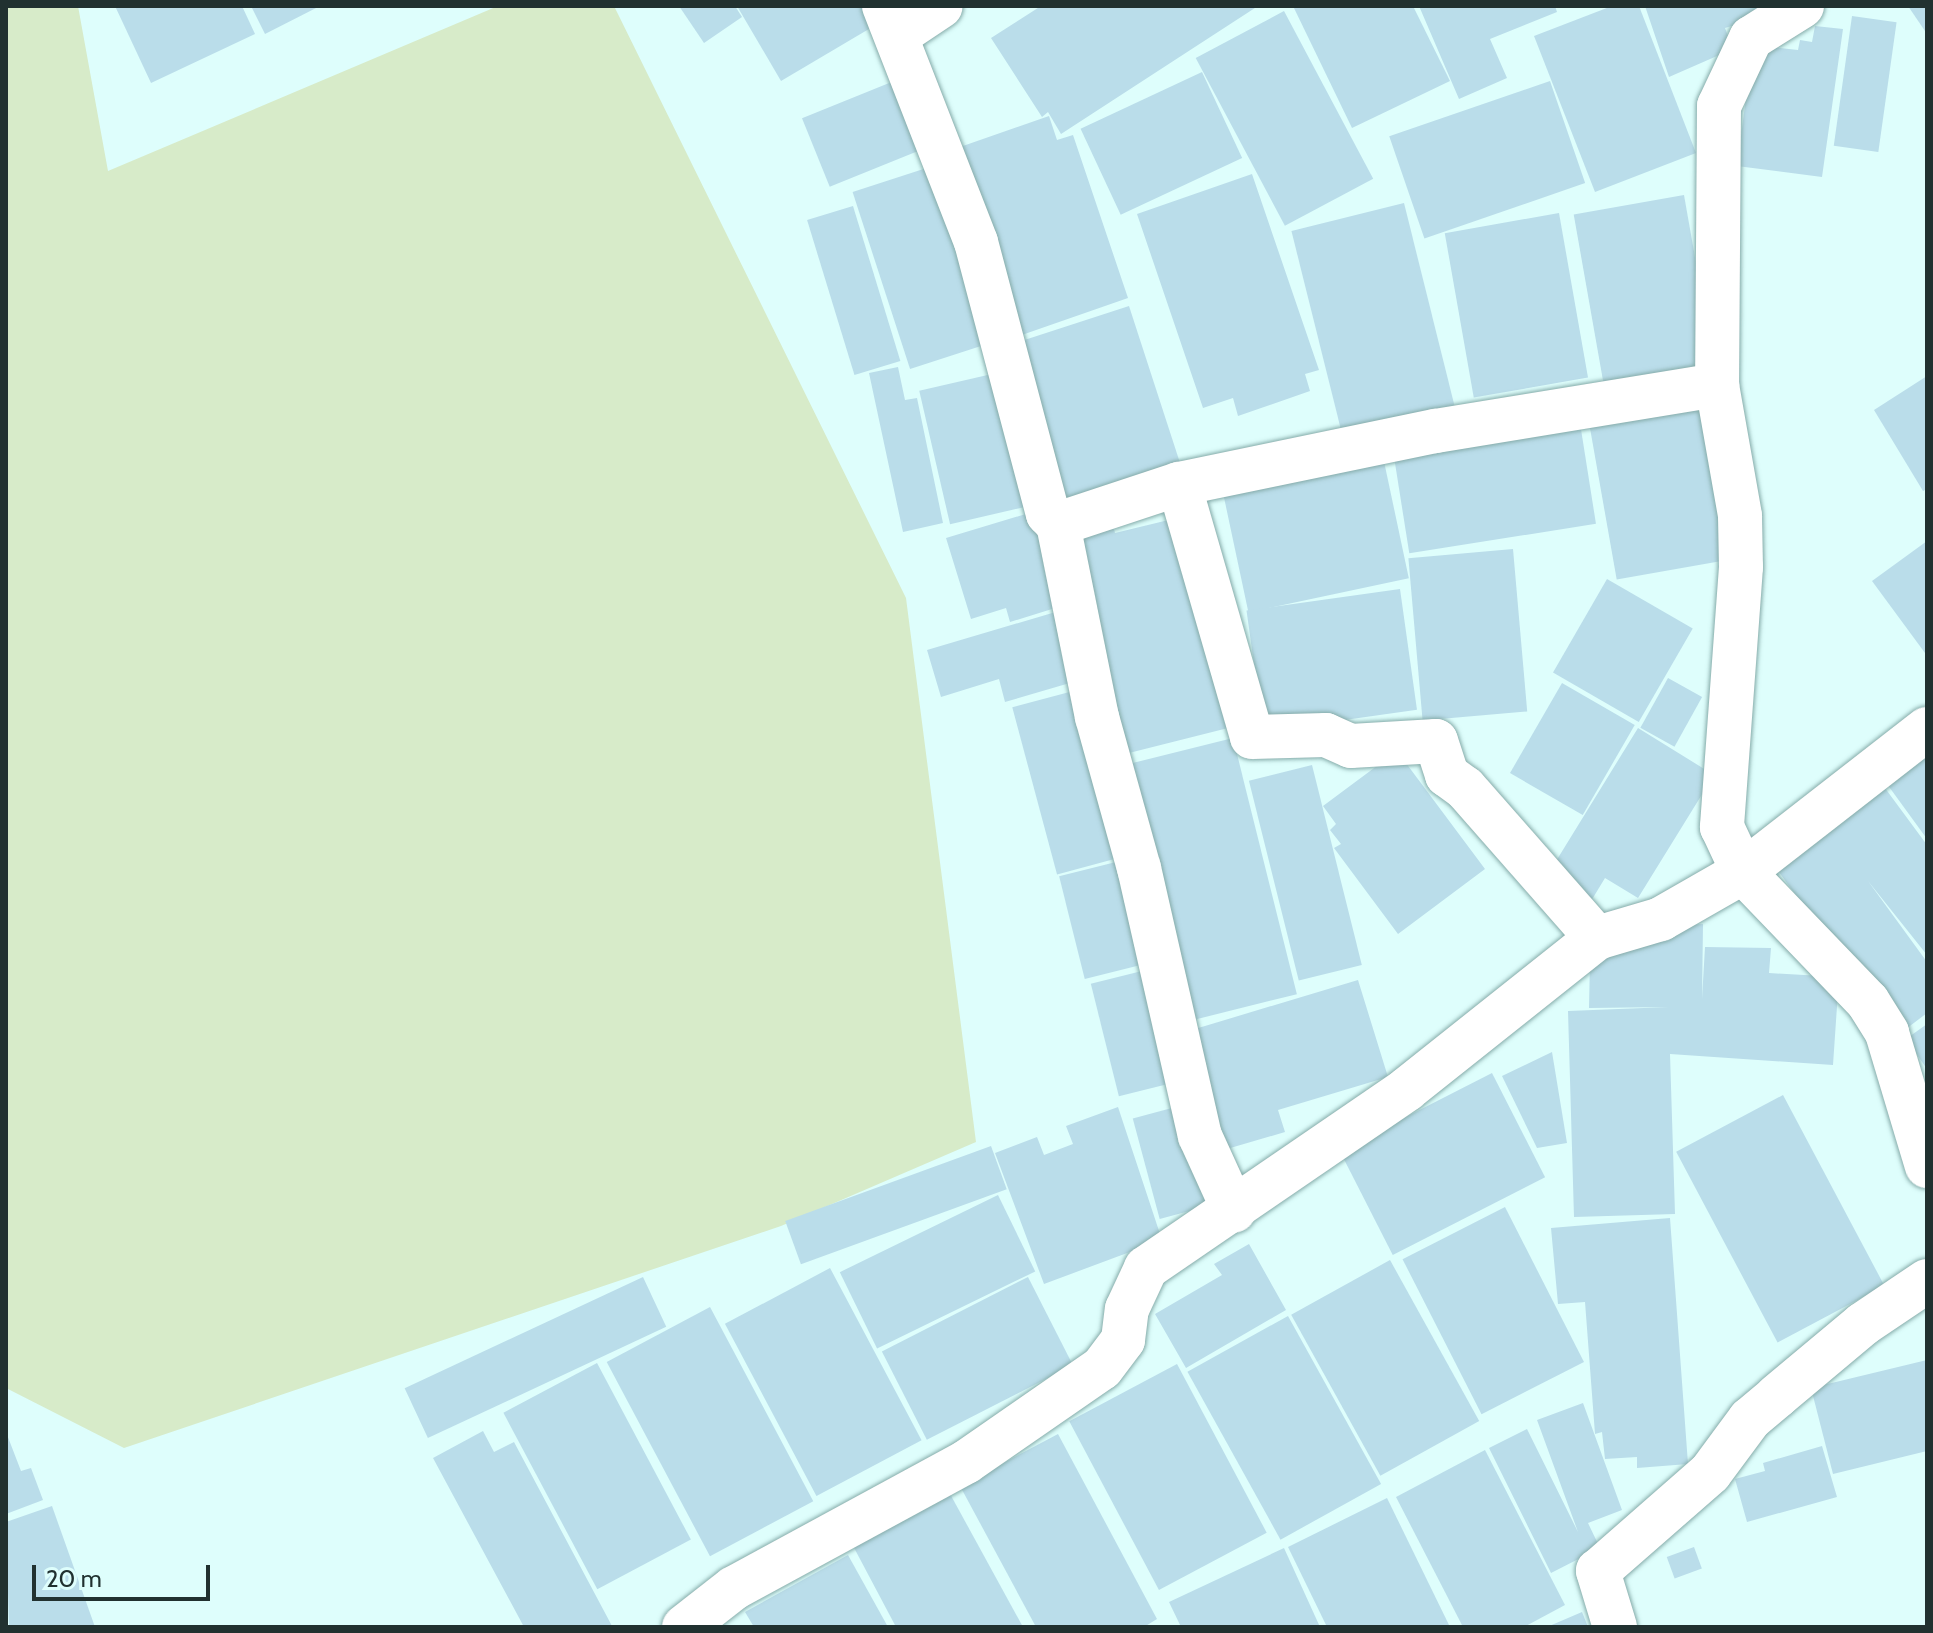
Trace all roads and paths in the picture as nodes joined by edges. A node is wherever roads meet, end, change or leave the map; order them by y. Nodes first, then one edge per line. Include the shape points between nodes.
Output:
1 (941, 6) edge
2 (1802, 6) edge
3 (891, 20) edge
4 (1717, 385) junction
5 (1179, 484) junction
6 (1058, 524) junction
7 (1927, 729) edge
8 (1743, 872) junction
9 (1597, 938) junction
10 (1927, 1166) edge
11 (1234, 1211) junction
12 (1927, 1281) edge
13 (684, 1627) edge
14 (1615, 1627) edge

1 - 3 street
2 - 4 street via 1751,38 1719,106
3 - 6 street via 976,242 1048,514
4 - 5 street via 1436,431
4 - 8 street via 1740,516 1741,567 1722,827
5 - 6 street
5 - 9 street via 1252,737 1326,735 1351,746 1436,741 1447,775 1465,788
6 - 11 street via 1097,717 1139,868 1200,1136
7 - 8 street
8 - 9 street via 1661,919
8 - 10 street via 1874,1012 1899,1063
9 - 11 street via 1407,1089
11 - 13 street via 1146,1268 1127,1309 1123,1340 1102,1368 966,1462 782,1559
12 - 14 street via 1863,1324 1750,1419 1710,1473 1598,1571

